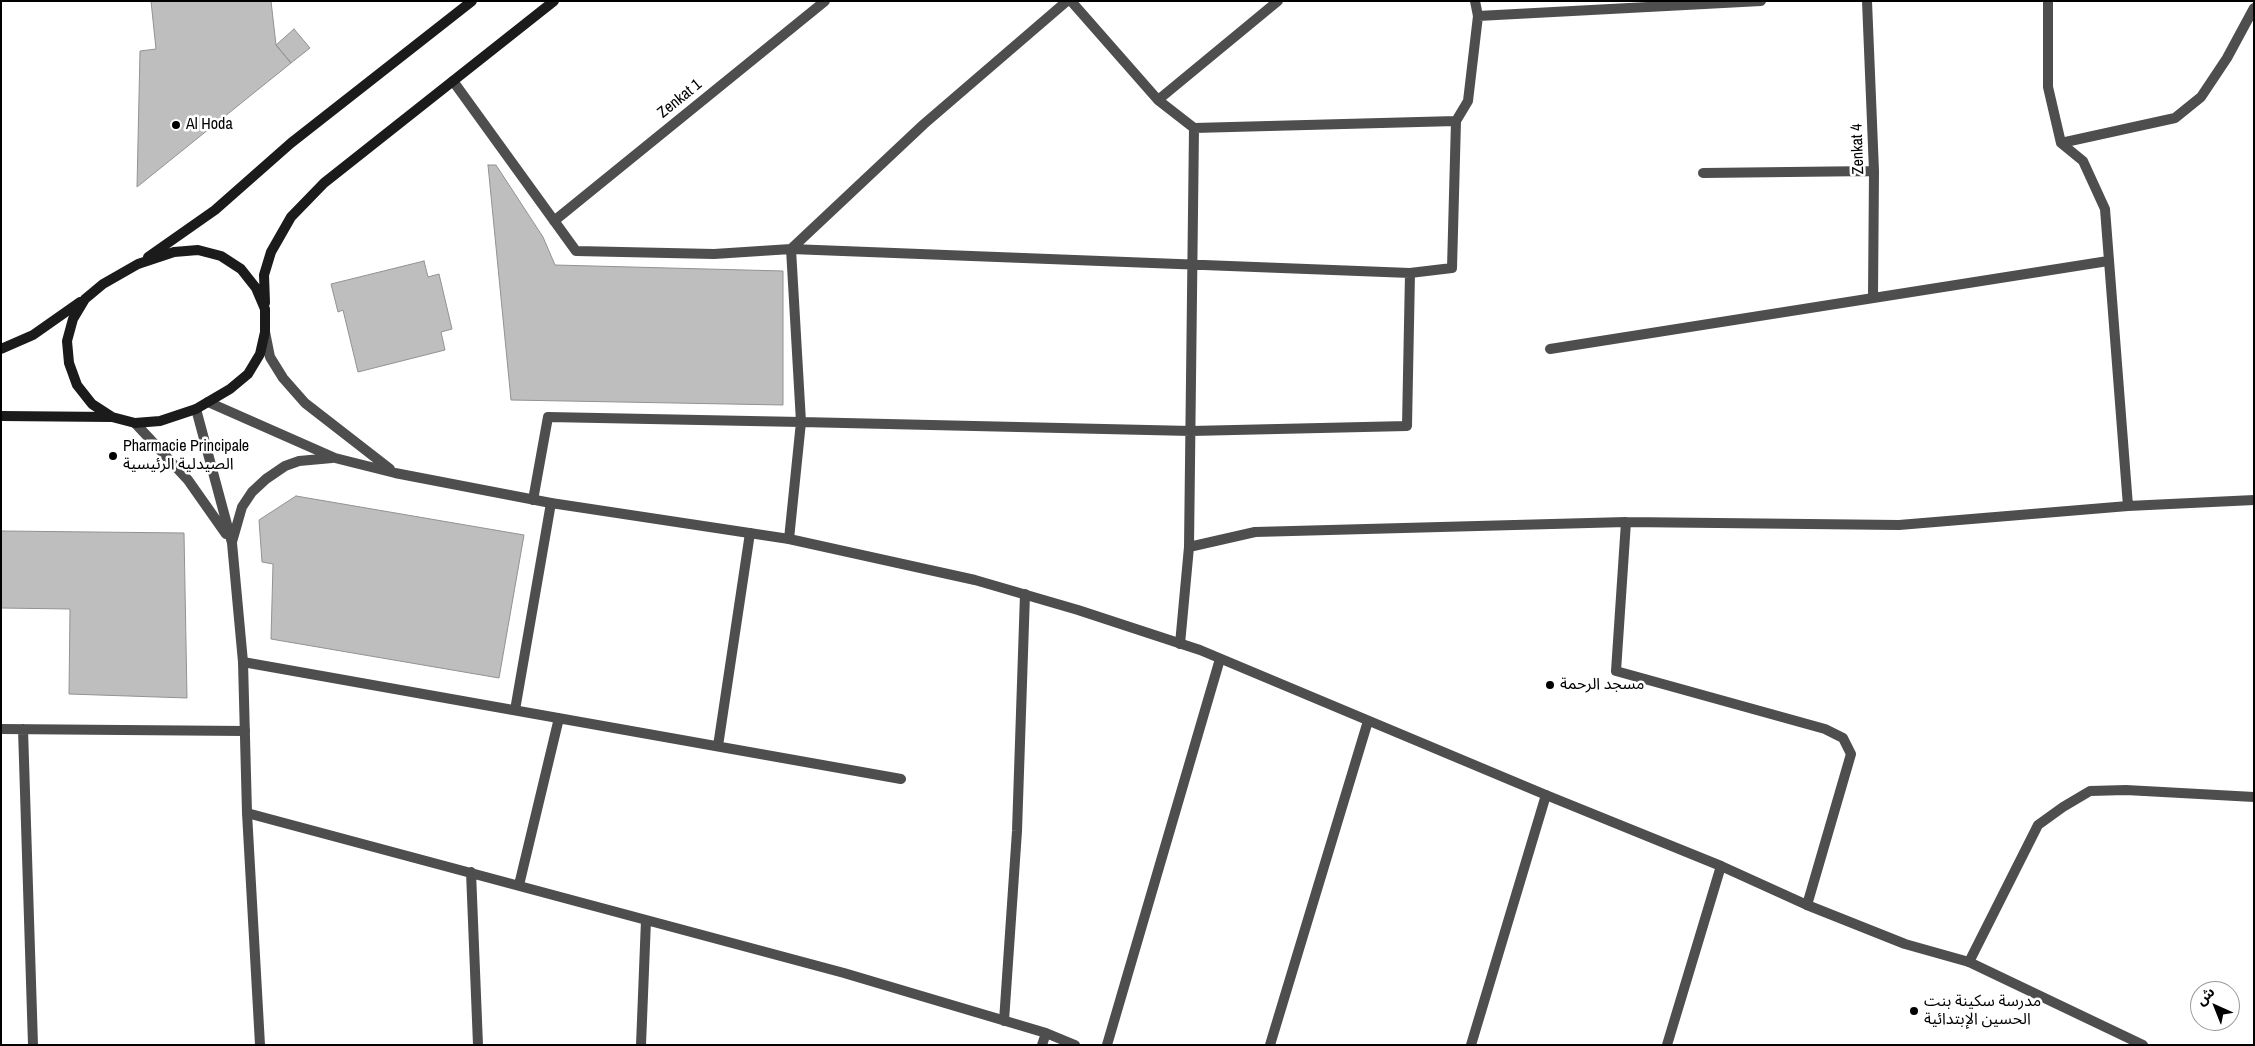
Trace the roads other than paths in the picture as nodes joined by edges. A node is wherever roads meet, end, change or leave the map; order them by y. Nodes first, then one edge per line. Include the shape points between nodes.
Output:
1 (472, 1) edge
2 (554, 1) edge
3 (825, 1) edge
4 (1067, 1) edge
5 (1071, 1) edge
6 (1278, 1) edge
7 (1475, 1) edge
8 (1761, 1) edge
9 (1867, 1) edge
10 (2048, 1) edge
11 (2254, 8) edge
12 (1478, 16) junction
13 (453, 81) junction
14 (1158, 100) junction
15 (1456, 121) junction
16 (1194, 128) junction
17 (2061, 143) junction
18 (1874, 171) junction
19 (1703, 173) dead end
20 (554, 221) junction
21 (791, 249) junction
22 (2108, 261) junction
23 (1192, 263) junction
24 (138, 264) junction
25 (1410, 273) junction
26 (1874, 296) junction
27 (85, 299) junction
28 (264, 309) junction
29 (265, 332) junction
30 (1, 349) edge
31 (1550, 349) dead end
32 (208, 402) junction
33 (196, 409) junction
34 (1, 416) edge
35 (112, 417) junction
36 (800, 422) junction
37 (135, 423) junction
38 (1191, 431) junction
39 (335, 458) junction
40 (395, 473) junction
41 (533, 500) junction
42 (2254, 500) edge
43 (551, 503) junction
44 (2128, 506) junction
45 (1626, 522) junction
46 (750, 533) junction
47 (789, 539) junction
48 (232, 543) junction
49 (1189, 548) junction
50 (1025, 594) junction
51 (1180, 644) junction
52 (1220, 659) junction
53 (243, 662) junction
54 (515, 710) junction
55 (559, 718) junction
56 (1368, 720) junction
57 (1, 728) edge
58 (23, 728) junction
59 (245, 731) junction
60 (718, 746) junction
61 (901, 779) dead end
62 (1546, 795) junction
63 (2254, 797) edge
64 (247, 813) junction
65 (1721, 866) junction
66 (471, 872) junction
67 (519, 885) junction
68 (1807, 905) junction
69 (646, 920) junction
70 (1968, 962) junction
71 (1004, 1021) junction
72 (1046, 1033) junction
73 (34, 1045) edge
74 (260, 1045) edge
75 (478, 1045) edge
76 (641, 1045) edge
77 (1042, 1045) edge
78 (1075, 1045) edge
79 (1107, 1045) edge
80 (1270, 1045) edge
81 (1471, 1045) edge
82 (1667, 1045) edge
83 (2143, 1045) edge

1 - 24 main road via 291,143 215,210
2 - 13 main road
3 - 20 street, Zenkat 1
4 - 21 street via 924,124
5 - 14 street
6 - 14 street
7 - 12 street
8 - 12 street
9 - 18 street, Zenkat 4
10 - 17 street via 2048,87
11 - 17 street via 2202,97 2176,118
12 - 15 street via 1468,101
13 - 20 street
13 - 28 main road via 324,183 291,217 271,252 264,275
14 - 16 street
15 - 16 street
15 - 25 street via 1452,268
16 - 23 street
17 - 22 street via 2082,161 2105,209
18 - 19 street
18 - 26 street, Zenkat 4
20 - 21 street via 576,251 714,254
21 - 23 street
21 - 36 street
22 - 26 street
22 - 44 street
23 - 25 street
23 - 38 street
24 - 27 main road via 103,284
24 - 28 main road via 174,252 198,250 221,256 246,275 256,288
25 - 38 street via 1407,426
26 - 31 street
27 - 30 main road via 33,335
27 - 35 main road via 73,319 67,341 69,363 82,392 92,404
28 - 29 main road
29 - 32 main road via 260,354 248,374
29 - 40 street via 270,357 282,378 305,403
32 - 33 main road
32 - 39 street
33 - 37 main road via 160,421
33 - 48 street
34 - 35 main road
35 - 37 main road
36 - 38 street
36 - 41 street via 548,417
36 - 47 street
37 - 48 street via 188,480
38 - 49 street
39 - 40 street
39 - 48 street via 299,461 284,466 266,479 242,507
40 - 41 street
41 - 43 street
42 - 44 street
43 - 46 street
43 - 54 street
44 - 45 street via 1899,525
45 - 49 street via 1255,532
45 - 68 street via 1616,671 1825,729 1843,738 1851,754
46 - 47 street
46 - 60 street
47 - 50 street
48 - 53 street
49 - 51 street
50 - 51 street
50 - 71 street via 1017,831
51 - 52 street
52 - 56 street
52 - 79 street
53 - 54 street
53 - 59 street
54 - 55 street
55 - 60 street
55 - 67 street
56 - 62 street
56 - 80 street
57 - 58 street
58 - 59 street
58 - 73 street
59 - 64 street
60 - 61 street
62 - 65 street
62 - 81 street
63 - 70 street via 2090,791 2038,826
64 - 66 street
64 - 74 street
65 - 68 street
65 - 82 street
66 - 67 street
66 - 75 street
67 - 69 street
68 - 70 street via 1905,944
69 - 71 street via 844,973
69 - 76 street
70 - 83 street
71 - 72 street
72 - 77 street
72 - 78 street

